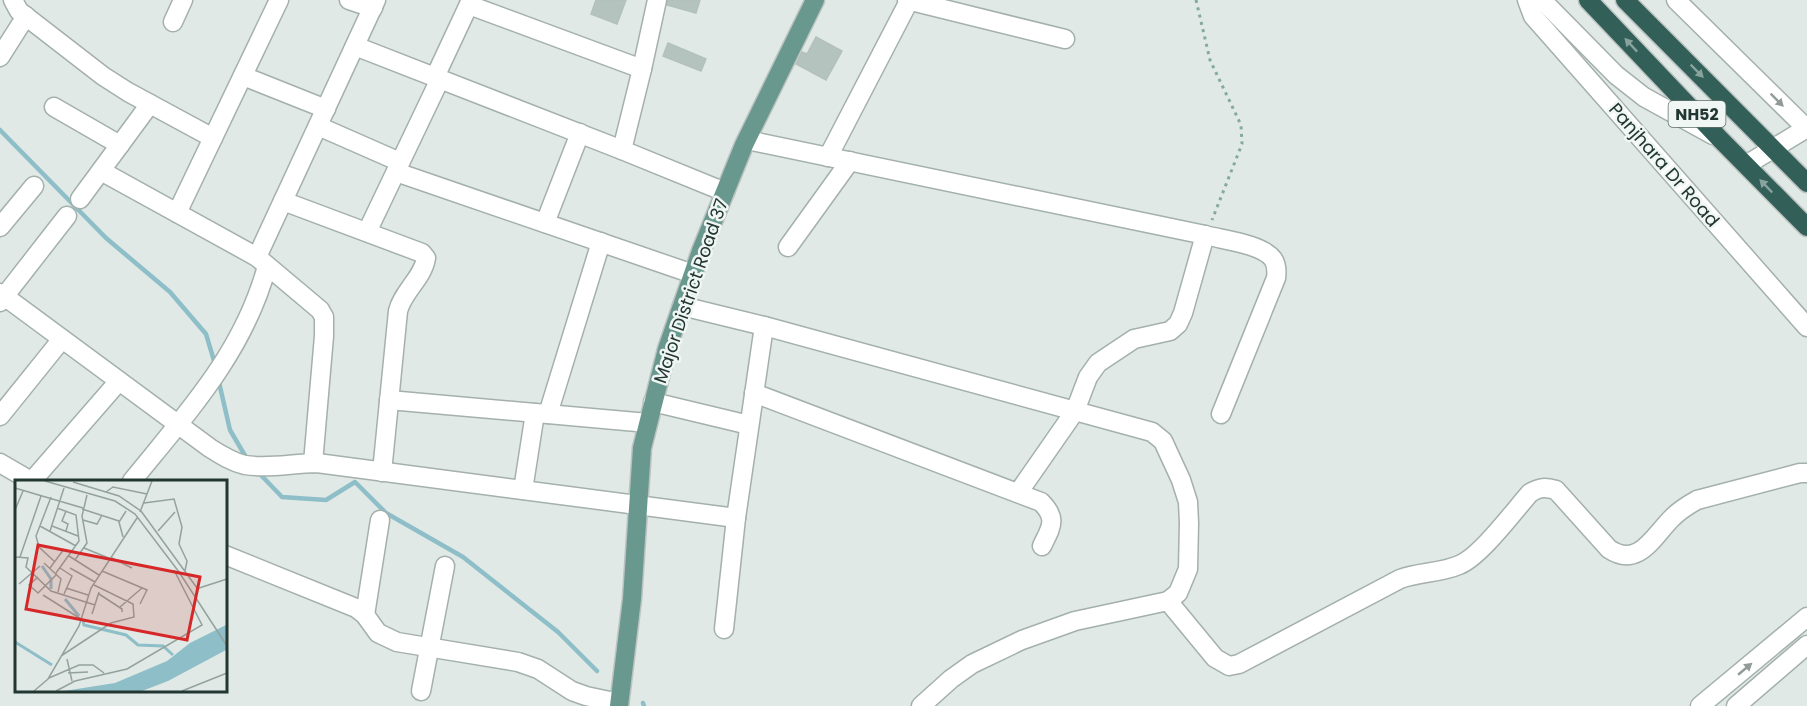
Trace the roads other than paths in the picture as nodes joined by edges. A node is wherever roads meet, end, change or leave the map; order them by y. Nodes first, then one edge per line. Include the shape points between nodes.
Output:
1 (183, 0) edge
2 (279, 0) edge
3 (349, 0) edge
4 (657, 0) edge
5 (815, 0) edge
6 (908, 0) edge
7 (1527, 0) edge
8 (1542, 0) edge
9 (1588, 0) edge
10 (1626, 0) edge
11 (1676, 0) edge
12 (470, 3) edge
13 (374, 4) edge
14 (18, 5) edge
15 (173, 22) dead end
16 (1065, 39) dead end
17 (355, 46) junction
18 (0, 57) edge
19 (642, 69) junction
20 (243, 76) junction
21 (438, 78) junction
22 (150, 104) junction
23 (54, 107) dead end
24 (326, 109) junction
25 (318, 126) junction
26 (1807, 128) edge
27 (580, 133) junction
28 (213, 138) junction
29 (1720, 139) junction
30 (747, 140) junction
31 (120, 145) junction
32 (1774, 148) junction
33 (622, 150) junction
34 (828, 157) junction
35 (850, 161) junction
36 (1746, 165) junction
37 (398, 167) junction
38 (101, 171) junction
39 (1807, 183) edge
40 (34, 186) dead end
41 (725, 192) junction
42 (80, 199) dead end
43 (283, 201) junction
44 (177, 213) junction
45 (67, 216) dead end
46 (545, 223) junction
47 (0, 227) edge
48 (1807, 227) edge
49 (367, 232) junction
50 (1205, 235) junction
51 (601, 242) junction
52 (788, 247) dead end
53 (262, 261) junction
54 (693, 274) junction
55 (2, 297) edge
56 (682, 306) junction
57 (764, 326) junction
58 (1807, 327) edge
59 (63, 339) junction
60 (119, 381) junction
61 (754, 393) junction
62 (389, 400) junction
63 (653, 402) junction
64 (1075, 411) junction
65 (541, 414) junction
66 (1221, 414) dead end
67 (0, 416) edge
68 (648, 423) junction
69 (178, 424) junction
70 (749, 425) junction
71 (0, 463) edge
72 (313, 463) junction
73 (382, 472) junction
74 (1807, 472) edge
75 (29, 480) edge
76 (32, 480) edge
77 (133, 480) edge
78 (523, 490) junction
79 (1018, 493) junction
80 (638, 505) junction
81 (736, 518) junction
82 (380, 520) dead end
83 (1042, 546) dead end
84 (226, 555) edge
85 (445, 566) dead end
86 (1168, 601) junction
87 (365, 615) junction
88 (1807, 617) edge
89 (724, 628) dead end
90 (1807, 645) edge
91 (429, 647) junction
92 (421, 692) dead end
93 (619, 705) edge
94 (921, 706) edge
95 (1700, 706) edge
96 (1736, 706) edge

1 - 15 street
2 - 20 street
3 - 13 street
4 - 19 street
5 - 30 main road, Major District Road 37
6 - 16 street
6 - 34 street
7 - 58 street, Panjhara Dr Road via 1533,16
8 - 29 street via 1616,75 1644,97
29 -> 9 highway, NH52
10 -> 32 highway, NH52
11 -> 26 street
12 - 19 street
12 - 21 street
13 - 17 street
14 - 18 street
14 - 22 street via 104,76
17 - 21 street
17 - 24 street
19 - 33 street
20 - 24 street
20 - 28 street
21 - 27 street
21 - 37 street
22 - 28 street
22 - 31 street
23 - 31 street
24 - 25 street
25 - 37 street
25 - 43 street
26 - 32 street
27 - 33 street
27 - 46 street
28 - 44 street
29 - 36 highway, NH52
30 - 34 street
30 - 41 main road, Major District Road 37
31 - 38 street
32 - 36 street
32 - 39 highway, NH52
33 - 41 street
34 - 35 street
35 - 50 street
35 - 52 street
48 -> 36 highway, NH52
37 - 46 street
37 - 49 street
38 - 42 street
38 - 44 street
40 - 47 street
41 - 54 main road, Major District Road 37
43 - 49 street
43 - 53 street
44 - 53 street
45 - 55 street
46 - 51 street
49 - 62 street via 426,258 400,305
50 - 64 street via 1178,324 1170,331 1134,339 1098,363
50 - 66 street via 1253,247 1272,257 1277,266 1276,278
51 - 54 street
51 - 65 street
53 - 69 street via 262,286 237,343
53 - 72 street via 316,305 324,317
54 - 56 main road, Major District Road 37
55 - 59 street
56 - 57 street
56 - 63 main road, Major District Road 37
57 - 61 street
57 - 64 street
59 - 60 street
59 - 67 street
60 - 69 street
60 - 76 street
61 - 70 street
61 - 79 street
62 - 65 street
62 - 73 street
63 - 68 main road, Major District Road 37
63 - 70 street
64 - 79 street
64 - 86 street via 1152,432 1163,441 1188,502 1189,523 1188,569 1178,593
65 - 68 street
65 - 78 street
68 - 80 main road, Major District Road 37
69 - 72 street via 210,448 245,465
69 - 77 street
70 - 81 street
71 - 75 street
72 - 73 street
73 - 78 street
74 - 86 street via 1697,500 1672,518 1647,546 1625,555 1608,549 1556,490 1539,487 1475,555 1460,565 1401,579 1239,664 1229,666 1215,658
78 - 80 street
79 - 83 street via 1041,502 1052,518
80 - 81 street
80 - 93 main road, Major District Road 37
81 - 89 street
82 - 87 street
84 - 87 street
85 - 91 street
86 - 94 street via 1075,621 1022,640 972,664
87 - 91 street via 378,633 397,642
95 -> 88 street
90 - 96 street
91 - 92 street
91 - 93 street via 518,662 545,673 572,691

